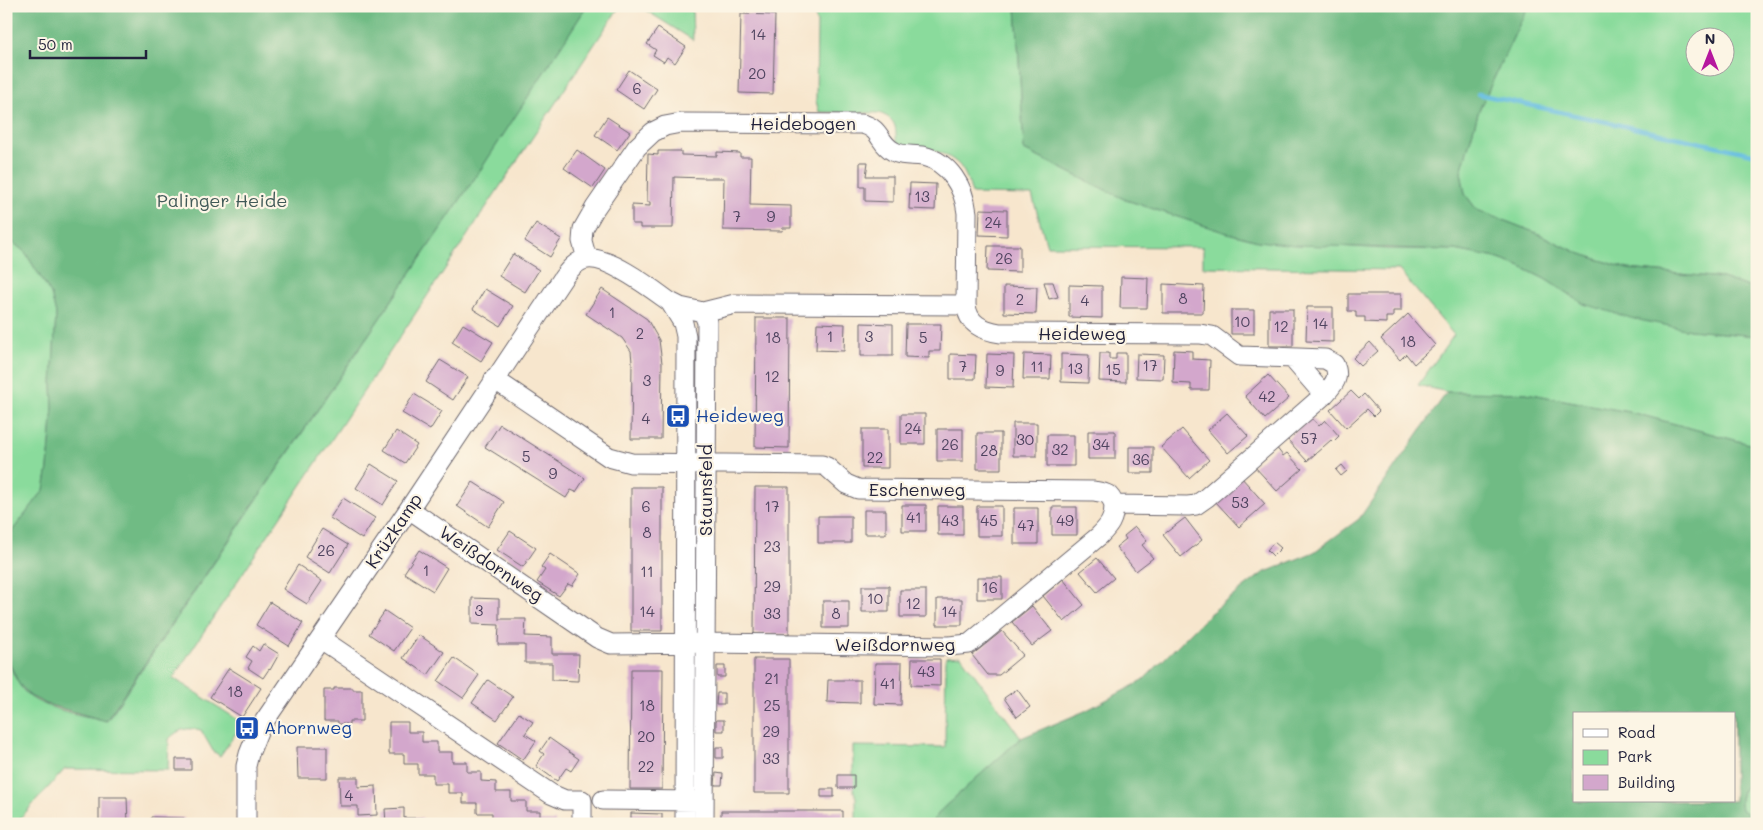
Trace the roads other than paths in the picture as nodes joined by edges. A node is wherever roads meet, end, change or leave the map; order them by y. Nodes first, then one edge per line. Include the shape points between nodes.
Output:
1 (587, 259) junction
2 (670, 302) junction
3 (966, 305) junction
4 (702, 312) junction
5 (1292, 358) junction
6 (494, 379) junction
7 (1324, 395) junction
8 (686, 464) junction
9 (706, 464) junction
10 (1114, 505) junction
11 (409, 509) junction
12 (321, 639) junction
13 (706, 642) junction
14 (685, 643) junction
15 (592, 800) junction
16 (685, 801) junction
17 (704, 801) junction
18 (246, 824) edge
19 (582, 824) edge
20 (685, 824) edge
21 (704, 824) edge

1 - 2 street, Staunsfeld via 613,264
1 - 3 street, Heidebogen via 582,241 583,229 637,147 652,132 681,123 862,124 874,129 894,152 923,156 941,163 962,191 967,212
1 - 6 street, Krüzkamp via 572,267 563,278
2 - 4 street, Staunsfeld
2 - 8 street, Staunsfeld via 683,323 686,336
3 - 4 street via 735,304
3 - 5 street, Heideweg via 967,314 974,324 985,331 1200,334 1212,336 1239,356
4 - 9 street, Staunsfeld via 707,326
5 - 7 street
5 - 7 street, Heideweg via 1319,358 1334,364 1338,375
6 - 8 street, Eschenweg via 609,457 630,464
6 - 11 street, Krüzkamp
7 - 10 street via 1196,505
8 - 9 street, Eschenweg
8 - 14 street, Staunsfeld
9 - 10 street, Eschenweg via 825,465 846,484 858,489 1094,491 1112,497
9 - 13 street, Staunsfeld
10 - 13 street, Weißdornweg via 1109,526 970,644
11 - 12 street, Krüzkamp
11 - 14 street, Weißdornweg via 604,642
12 - 15 street via 551,794 566,800
12 - 18 street, Krüzkamp via 259,729 246,766
13 - 14 street
13 - 17 street, Staunsfeld
14 - 16 street, Staunsfeld
15 - 16 street
15 - 19 street
16 - 17 street
16 - 20 street, Staunsfeld
17 - 21 street, Staunsfeld

